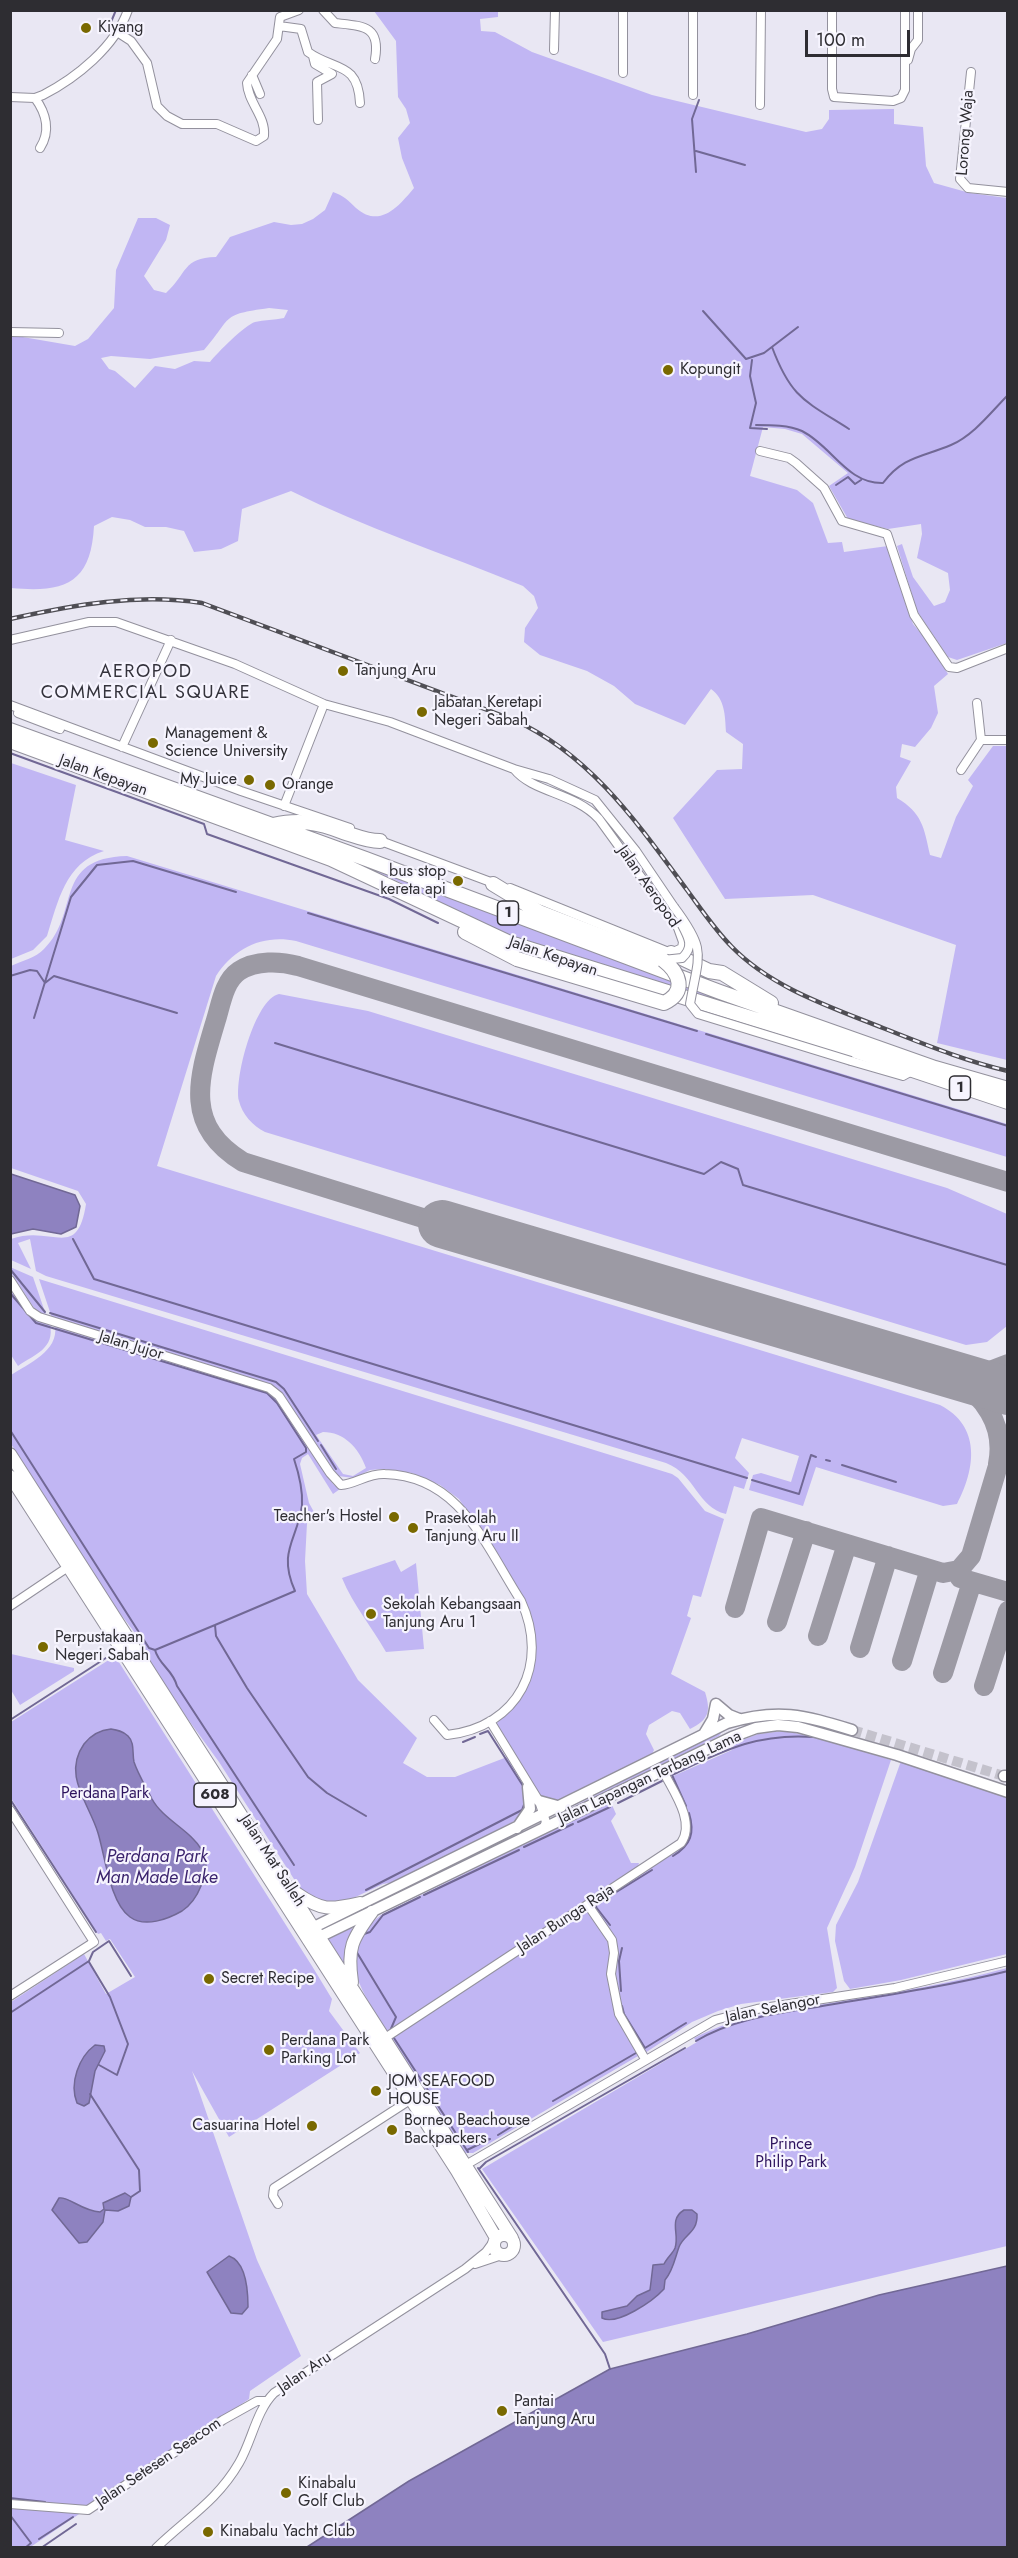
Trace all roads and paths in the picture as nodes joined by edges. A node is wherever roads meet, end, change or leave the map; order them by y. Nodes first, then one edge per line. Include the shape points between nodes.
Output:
1 (128, 10) edge
2 (299, 10) edge
3 (323, 10) edge
4 (555, 10) edge
5 (622, 10) edge
6 (693, 10) edge
7 (761, 10) edge
8 (832, 10) edge
9 (905, 10) edge
10 (918, 10) edge
11 (279, 26) junction
12 (919, 29) junction
13 (905, 30) junction
14 (117, 32) junction
15 (554, 50) dead end
16 (313, 56) junction
17 (375, 59) dead end
18 (906, 64) junction
19 (971, 72) dead end
20 (622, 73) dead end
21 (252, 75) junction
22 (260, 94) dead end
23 (693, 95) dead end
24 (10, 97) edge
25 (34, 98) junction
26 (360, 103) dead end
27 (760, 105) dead end
28 (318, 120) dead end
29 (40, 148) dead end
30 (1008, 192) edge
31 (10, 332) edge
32 (59, 333) dead end
33 (760, 451) dead end
34 (10, 639) edge
35 (171, 640) junction
36 (1008, 648) edge
37 (978, 703) dead end
38 (324, 704) junction
39 (10, 705) edge
40 (10, 710) edge
41 (11, 739) edge
42 (104, 740) junction
43 (981, 740) junction
44 (1008, 740) edge
45 (122, 747) junction
46 (514, 769) junction
47 (961, 770) dead end
48 (284, 806) junction
49 (273, 825) junction
50 (380, 841) junction
51 (493, 884) joint
52 (674, 907) junction
53 (440, 910) junction
54 (667, 956) junction
55 (709, 971) junction
56 (765, 1007) junction
57 (804, 1021) junction
58 (912, 1071) junction
59 (1008, 1089) edge
60 (1008, 1102) edge
61 (10, 1280) edge
62 (10, 1454) edge
63 (10, 1476) edge
64 (55, 1522) junction
65 (69, 1567) junction
66 (10, 1606) edge
67 (739, 1719) junction
68 (434, 1720) dead end
69 (490, 1720) junction
70 (852, 1730) tunnel mouth
71 (704, 1734) junction
72 (663, 1771) junction
73 (528, 1786) junction
74 (1008, 1792) edge
75 (539, 1801) junction
76 (561, 1807) junction
77 (10, 1810) edge
78 (545, 1815) junction
79 (14, 1823) edge
80 (517, 1828) junction
81 (542, 1829) junction
82 (290, 1889) junction
83 (360, 1903) junction
84 (588, 1905) junction
85 (372, 1912) junction
86 (311, 1934) junction
87 (1008, 1961) edge
88 (353, 1987) junction
89 (10, 1996) edge
90 (385, 2038) junction
91 (645, 2059) junction
92 (410, 2100) junction
93 (461, 2167) junction
94 (278, 2204) dead end
95 (512, 2238) junction
96 (495, 2239) junction
97 (502, 2255) junction
98 (471, 2264) junction
99 (267, 2401) junction
100 (10, 2504) edge
101 (156, 2547) edge

1 - 14 street
2 - 11 street via 283,14
3 - 17 street via 334,23 359,25 374,34 378,46
4 - 15 street
5 - 20 street
6 - 23 street
7 - 27 street
8 - 18 street via 834,97 898,100 905,90
9 - 13 street
10 - 12 street
11 - 16 street via 301,29
11 - 21 street via 277,39
12 - 13 street
12 - 18 street
13 - 18 street
14 - 21 street via 131,41 147,63 157,106 182,124 217,124 246,139 260,140 264,124 247,88
14 - 25 street via 89,64
16 - 26 street via 353,76 359,86
16 - 28 street via 315,63 332,74 317,82
19 - 30 street, Lorong Waja via 960,179 968,188
21 - 22 street
24 - 25 street
25 - 29 street via 44,109 45,117 45,140
31 - 32 street
33 - 36 street via 796,463 824,488 842,521 888,534 914,615 949,667 957,668
34 - 35 street, Jalan Aeropod via 103,621
35 - 38 street, Jalan Aeropod
35 - 45 street
37 - 43 street
38 - 46 street, Jalan Aeropod via 390,722
38 - 48 street
39 - 42 street
40 - 42 street via 77,735
41 - 49 highway, Jalan Kepayan / 1
41 - 53 highway, Jalan Kepayan / 1 via 331,859
42 - 45 street
43 - 44 street
43 - 47 street
45 - 48 street
46 - 52 street via 586,794 606,811
46 - 54 street, Jalan Aeropod via 522,779 584,804 599,819 678,928 681,948
48 - 50 street via 329,819
49 - 50 highway via 307,821 368,841
49 - 56 highway, Jalan Kepayan / 1
50 - 51 street
51 - 54 highway via 539,912
52 - 54 street, bridge via 690,946 682,958
52 - 58 street, bridge via 699,949 690,1004 698,1014 903,1076
53 - 54 highway, bridge via 449,923 517,959 664,1003 676,996 680,983
53 - 58 highway, Jalan Kepayan / 1 via 550,958
54 - 55 highway
55 - 56 highway via 713,984
55 - 57 highway via 739,982
56 - 57 highway, Jalan Kepayan / 1
57 - 59 highway, Jalan Kepayan / 1 via 934,1068
58 - 60 highway, Jalan Kepayan / 1
61 - 69 street, Jalan Jujor via 30,1311 46,1320 269,1388 279,1396 336,1482 345,1485 375,1474 412,1477 444,1492 465,1513 521,1600 531,1631 531,1666 521,1691 510,1706
62 - 64 main road, Jalan Mat Salleh / 608
63 - 65 main road, Jalan Mat Salleh / 608
64 - 65 street via 56,1534 72,1559
64 - 82 main road, Jalan Mat Salleh / 608
65 - 66 street
65 - 86 main road, Jalan Mat Salleh / 608
67 - 70 main road, Jalan Lapangan Terbang Lama via 778,1713 800,1715
67 - 71 main road, Jalan Lapangan Terbang Lama
67 - 71 main road via 716,1704
68 - 69 street via 447,1735 477,1728
69 - 73 street
71 - 76 main road, Jalan Lapangan Terbang Lama
72 - 74 main road, Jalan Lapangan Terbang Lama via 732,1737 778,1725 822,1733
72 - 81 main road, Jalan Lapangan Terbang Lama
72 - 84 street, Jalan Bunga Raja via 686,1820 684,1839
73 - 75 street
73 - 80 main road via 530,1809
75 - 76 main road
75 - 78 street
76 - 78 main road, Jalan Lapangan Terbang Lama
77 - 79 street
78 - 80 main road, Jalan Lapangan Terbang Lama
78 - 81 street
79 - 89 street via 94,1942
80 - 83 main road, Jalan Lapangan Terbang Lama
81 - 85 main road, Jalan Lapangan Terbang Lama
82 - 83 main road via 318,1908 335,1909
82 - 86 main road, Jalan Mat Salleh / 608
83 - 86 main road, Jalan Lapangan Terbang Lama
84 - 90 street, Jalan Bunga Raja
84 - 91 street via 614,1944 611,1974 619,2014
85 - 86 main road, Jalan Lapangan Terbang Lama
85 - 88 main road via 351,1943
86 - 88 main road, Jalan Mat Salleh
86 - 92 main road, Jalan Mat Salleh
87 - 91 street, Jalan Selangor via 895,1988 732,2014 700,2027
88 - 90 main road, Jalan Mat Salleh
90 - 93 main road, Jalan Mat Salleh
91 - 93 street, Jalan Selangor
92 - 93 main road, Jalan Mat Salleh
92 - 94 street via 274,2188
93 - 95 main road, Jalan Mat Salleh
93 - 96 main road, Jalan Mat Salleh
95 - 96 main road via 505,2234
95 - 97 main road via 513,2250
96 - 97 main road via 496,2251
96 - 98 street, Jalan Aru
97 - 98 street, Jalan Aru
98 - 99 street, Jalan Aru
99 - 100 street, Jalan Setesen Seacom via 257,2401 224,2420 88,2510
99 - 101 street, Jalan Aru via 240,2462 217,2496

